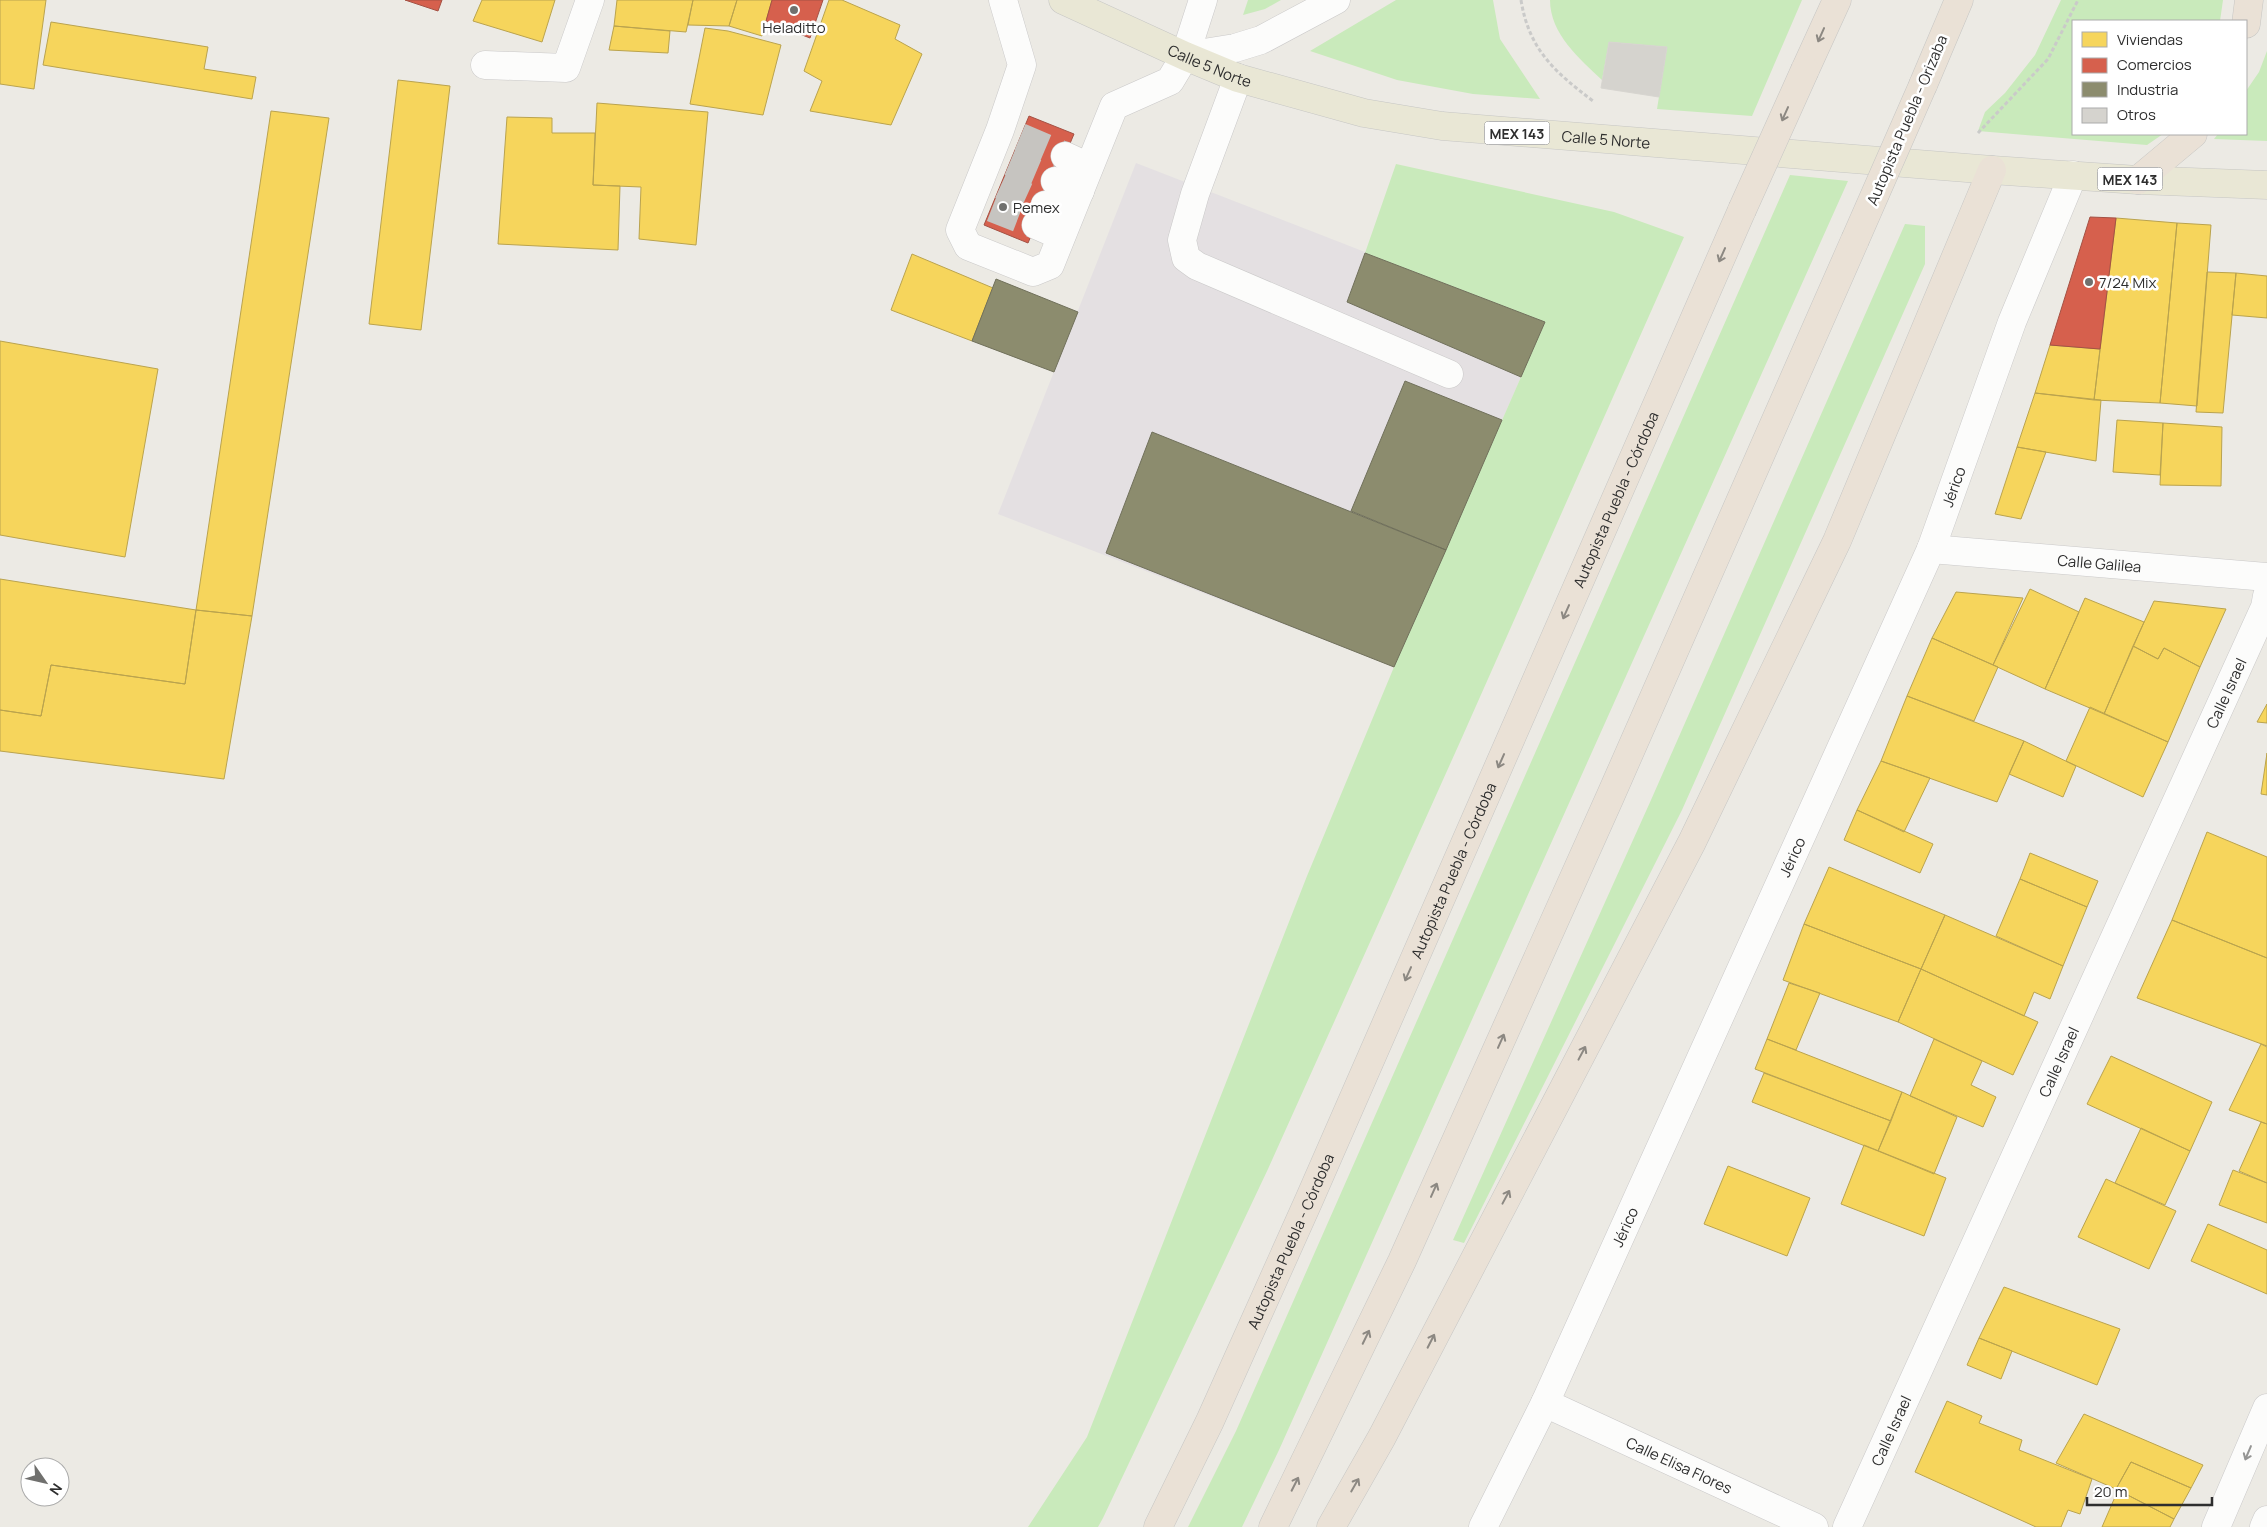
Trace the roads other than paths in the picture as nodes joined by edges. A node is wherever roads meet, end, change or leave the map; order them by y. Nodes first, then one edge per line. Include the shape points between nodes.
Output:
1 (590, 0) edge
2 (1003, 0) edge
3 (1063, 0) edge
4 (1202, 0) edge
5 (1336, 0) edge
6 (1837, 0) edge
7 (1959, 0) edge
8 (2249, 0) edge
9 (2246, 20) edge
10 (1185, 56) junction
11 (485, 65) dead end
12 (1238, 78) junction
13 (2192, 135) edge
14 (1992, 170) junction
15 (2072, 175) junction
16 (2138, 180) junction
17 (2267, 185) edge
18 (1449, 374) dead end
19 (1932, 549) junction
20 (2267, 577) edge
21 (2267, 596) edge
22 (1545, 1403) junction
23 (2267, 1408) edge
24 (2267, 1520) edge
25 (1158, 1527) edge
26 (1273, 1527) edge
27 (1331, 1527) edge
28 (1483, 1527) edge
29 (1814, 1527) edge
30 (1847, 1527) edge
31 (2216, 1527) edge
32 (2264, 1527) edge

1 - 11 street via 566,68
2 - 10 street via 1022,65 996,169 960,230 968,246 1033,272 1050,265 1062,197 1114,106 1170,81
3 - 10 main road, Calle 5 Norte / MEX 143
4 - 10 street
5 - 10 street via 1261,40
6 -> 25 highway, Autopista Puebla - Córdoba, bridge via 1313,1191 1210,1421
26 -> 7 highway, Autopista Puebla - Orizaba, bridge via 1402,1262 1614,788
8 - 9 highway
10 - 12 main road, Calle 5 Norte / MEX 143
12 - 14 main road, Calle 5 Norte / MEX 143 via 1364,113 1442,126
12 - 18 street via 1195,194 1182,240 1186,258 1197,266
13 - 16 highway
14 - 15 main road, MEX 143
27 -> 14 highway via 1382,1436 1692,842 1838,541
15 - 16 main road, MEX 143
15 - 19 street, Jérico via 2012,322
16 - 17 main road, MEX 143
19 - 20 street, Calle Galilea
19 - 22 street, Jérico
21 - 30 street, Calle Israel via 2265,607
22 - 28 street, Jérico
22 - 29 street, Calle Elisa Flores
23 -> 31 street
24 - 32 street

